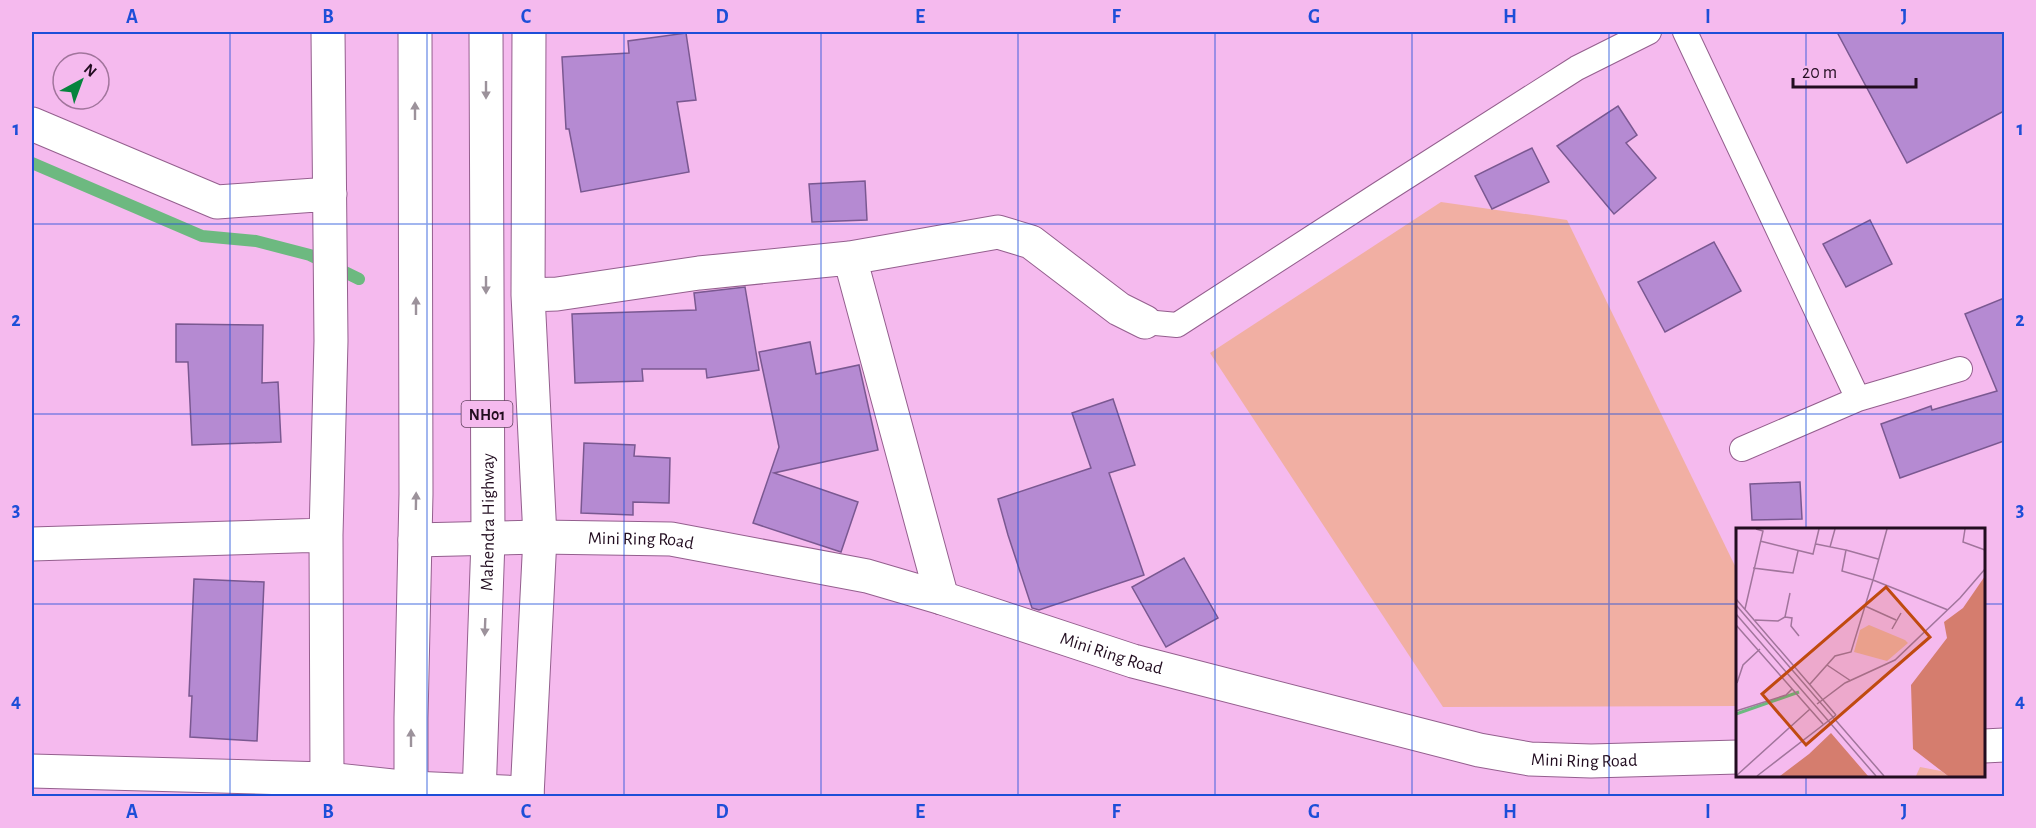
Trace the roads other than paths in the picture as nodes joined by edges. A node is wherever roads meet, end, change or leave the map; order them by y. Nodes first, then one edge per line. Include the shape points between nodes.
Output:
1 (328, 32) edge
2 (415, 32) edge
3 (486, 32) edge
4 (529, 32) edge
5 (1649, 32) edge
6 (1685, 32) edge
7 (32, 124) edge
8 (329, 201) junction
9 (850, 258) junction
10 (528, 295) junction
11 (1145, 322) joint
12 (1960, 369) dead end
13 (1858, 399) junction
14 (1742, 449) dead end
15 (327, 536) junction
16 (540, 537) junction
17 (415, 540) junction
18 (488, 540) junction
19 (32, 543) edge
20 (942, 598) junction
21 (2004, 745) edge
22 (1985, 746) edge
23 (1736, 757) edge
24 (32, 771) edge
25 (327, 779) junction
26 (411, 792) edge
27 (479, 794) edge
28 (527, 795) edge

1 - 8 main road
17 -> 2 main road
3 -> 18 main road, Mahendra Highway / NH01
4 - 10 main road
5 - 11 lane via 1577,68 1177,325
6 - 13 lane
7 - 8 main road via 217,202
8 - 15 main road via 332,341
9 - 10 main road
9 - 11 main road via 998,232 1031,242 1119,309
9 - 20 main road
10 - 16 main road
12 - 13 lane
13 - 14 lane
15 - 19 main road
15 - 25 main road
16 - 18 main road, Mini Ring Road
16 - 20 main road, Mini Ring Road via 671,539 867,576
16 - 28 main road
17 - 18 main road, Mini Ring Road
26 -> 17 main road
18 -> 27 main road, Mahendra Highway / NH01
20 - 23 main road, Mini Ring Road via 1133,661 1479,750 1530,759 1592,761
21 - 22 main road
24 - 25 main road
25 - 26 main road
26 - 27 main road
27 - 28 main road

